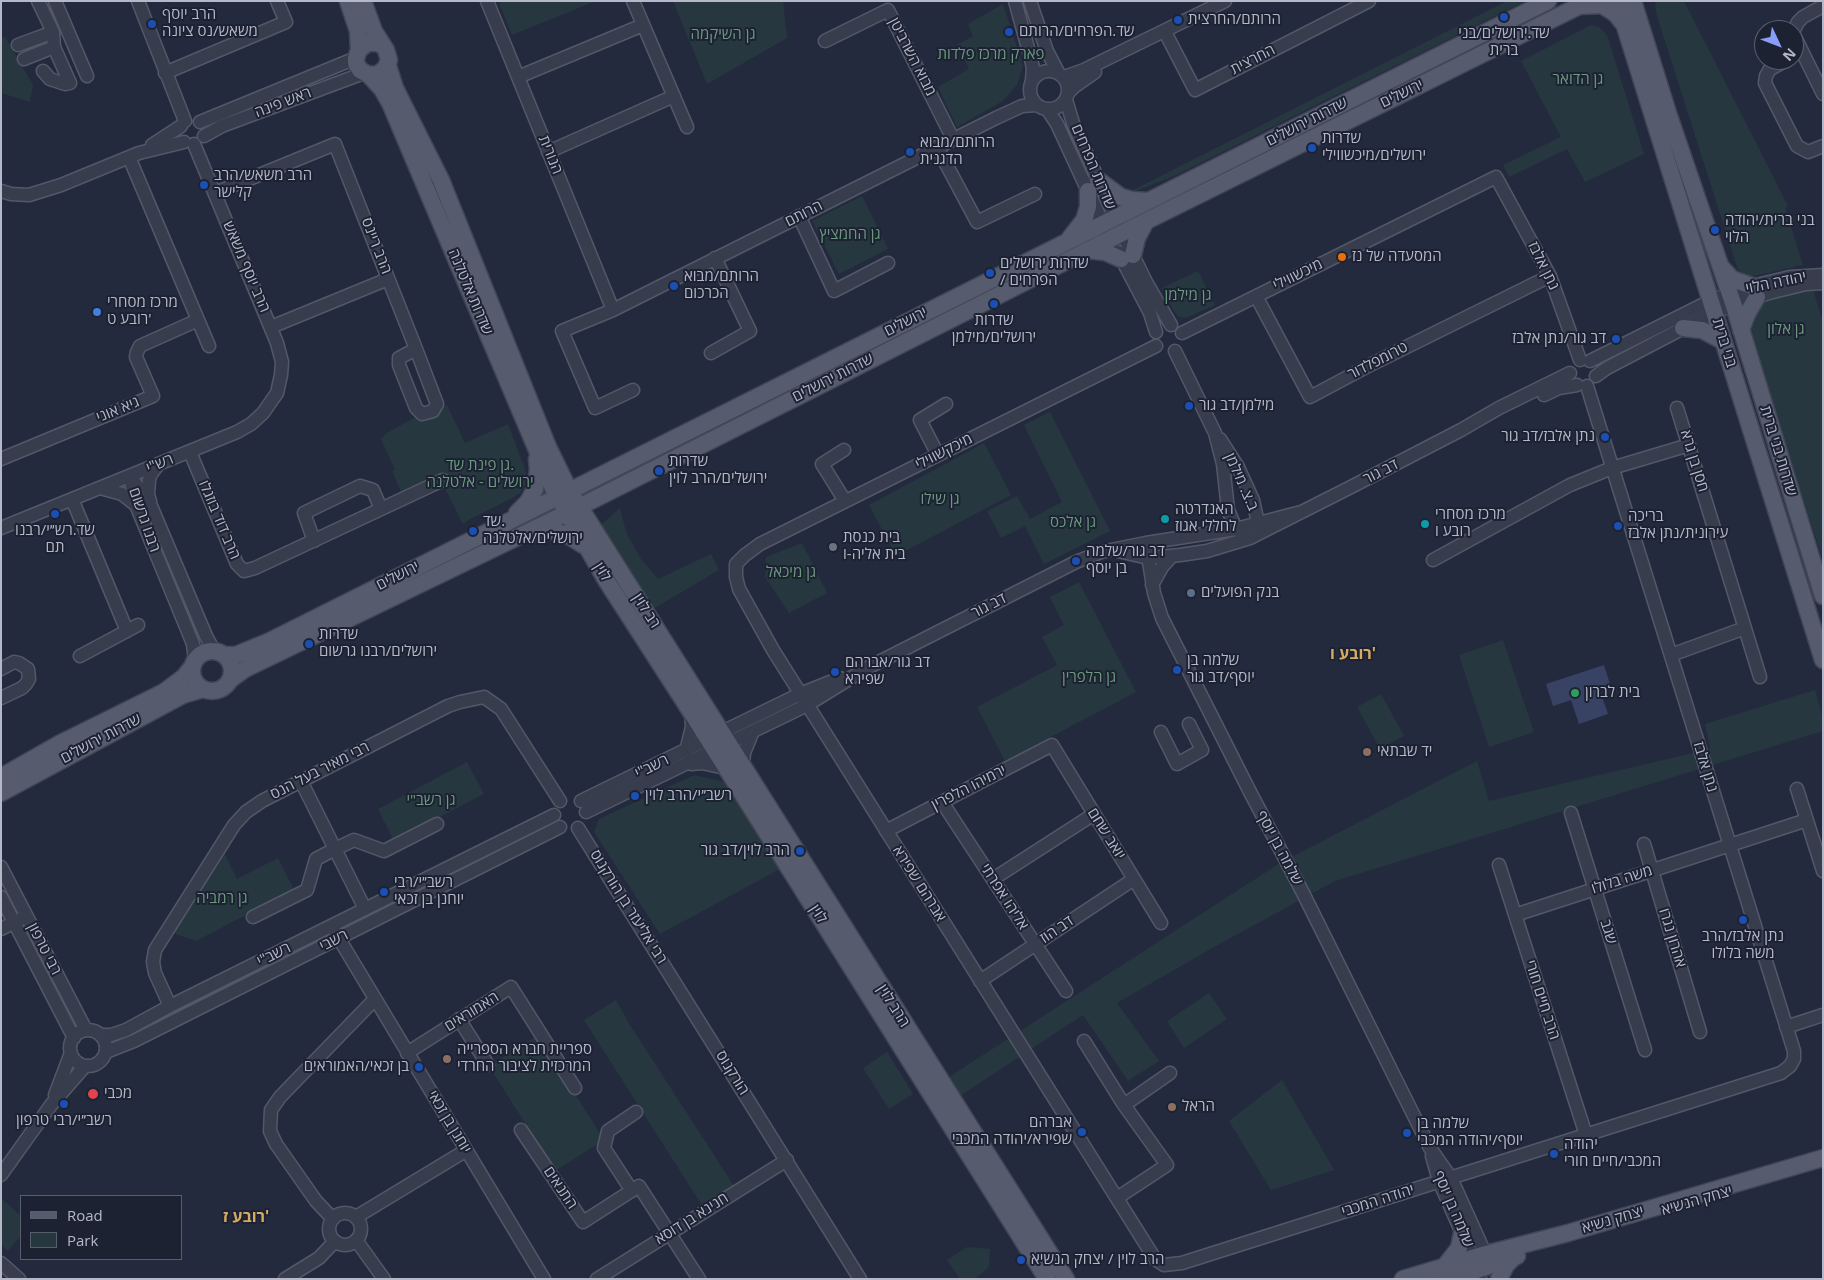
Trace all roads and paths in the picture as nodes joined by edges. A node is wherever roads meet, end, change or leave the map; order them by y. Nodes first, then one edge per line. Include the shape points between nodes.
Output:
1 (38, 1) edge
2 (55, 1) edge
3 (138, 1) edge
4 (277, 1) edge
5 (348, 1) edge
6 (363, 1) edge
7 (486, 1) edge
8 (633, 1) edge
9 (1014, 1) edge
10 (1030, 1) edge
11 (1225, 1) edge
12 (1369, 1) edge
13 (1548, 1) edge
14 (1617, 1) edge
15 (1633, 1) edge
16 (1642, 1) edge
17 (1584, 4) edge
18 (1823, 6) edge
19 (1801, 20) edge
20 (643, 25) junction
21 (1633, 26) junction
22 (54, 32) junction
23 (1164, 32) junction
24 (825, 42) dead end
25 (1140, 43) junction
26 (383, 46) junction
27 (54, 47) junction
28 (357, 54) junction
29 (1804, 64) edge
30 (388, 66) junction
31 (1769, 70) edge
32 (43, 71) dead end
33 (166, 73) junction
34 (367, 74) junction
35 (1061, 75) junction
36 (87, 76) dead end
37 (518, 77) junction
38 (1031, 85) junction
39 (1823, 94) edge
40 (674, 96) junction
41 (1067, 97) junction
42 (1042, 107) junction
43 (996, 118) junction
44 (200, 122) junction
45 (183, 124) junction
46 (687, 127) dead end
47 (954, 139) junction
48 (194, 141) junction
49 (1823, 146) edge
50 (936, 147) junction
51 (548, 152) junction
52 (134, 155) junction
53 (1496, 177) joint
54 (1093, 185) junction
55 (1, 191) edge
56 (215, 193) junction
57 (1035, 194) dead end
58 (1150, 200) junction
59 (798, 216) junction
60 (1109, 221) junction
61 (1145, 222) junction
62 (1116, 236) junction
63 (1066, 242) junction
64 (1088, 250) junction
65 (1127, 257) junction
66 (715, 258) junction
67 (888, 263) dead end
68 (1720, 264) junction
69 (1823, 275) edge
70 (1550, 276) junction
71 (388, 279) junction
72 (1823, 283) edge
73 (1755, 292) junction
74 (1256, 296) junction
75 (1732, 300) junction
76 (1712, 307) junction
77 (613, 310) junction
78 (198, 320) junction
79 (1171, 325) junction
80 (271, 327) junction
81 (1683, 328) junction
82 (1741, 330) junction
83 (1156, 332) junction
84 (1182, 334) junction
85 (1723, 341) junction
86 (209, 346) dead end
87 (1156, 346) junction
88 (416, 349) junction
89 (1175, 351) junction
90 (710, 353) dead end
91 (1585, 360) junction
92 (1570, 373) junction
93 (1587, 382) junction
94 (633, 390) dead end
95 (277, 393) joint
96 (946, 404) dead end
97 (1677, 408) dead end
98 (1461, 430) junction
99 (1215, 434) junction
100 (1689, 445) junction
101 (536, 450) junction
102 (844, 450) dead end
103 (190, 452) junction
104 (938, 455) junction
105 (1, 459) edge
106 (554, 460) junction
107 (158, 465) junction
108 (1612, 468) junction
109 (612, 469) junction
110 (130, 476) junction
111 (443, 480) dead end
112 (625, 483) junction
113 (100, 488) junction
114 (563, 493) junction
115 (72, 500) junction
116 (1253, 500) junction
117 (845, 501) junction
118 (136, 506) junction
119 (151, 506) junction
120 (381, 509) junction
121 (573, 510) junction
122 (1228, 510) junction
123 (1301, 512) junction
124 (1279, 518) junction
125 (509, 521) junction
126 (1258, 523) junction
127 (2, 526) edge
128 (1236, 529) junction
129 (1215, 532) junction
130 (522, 535) junction
131 (1250, 538) junction
132 (314, 540) junction
133 (1146, 543) junction
134 (595, 545) junction
135 (1114, 550) junction
136 (1172, 556) junction
137 (1148, 558) junction
138 (1433, 560) dead end
139 (736, 564) joint
140 (1152, 585) junction
141 (1823, 596) edge
142 (1745, 628) junction
143 (220, 653) junction
144 (1671, 655) junction
145 (80, 656) dead end
146 (1823, 660) edge
147 (193, 664) junction
148 (867, 668) junction
149 (1, 669) edge
150 (1760, 677) dead end
151 (230, 679) junction
152 (204, 689) junction
153 (800, 694) junction
154 (1, 698) edge
155 (808, 705) junction
156 (691, 712) junction
157 (1189, 724) dead end
158 (753, 731) junction
159 (1161, 732) dead end
160 (718, 741) junction
161 (1052, 745) joint
162 (686, 758) junction
163 (742, 766) junction
164 (725, 768) junction
165 (1, 777) edge
166 (301, 781) junction
167 (1797, 789) dead end
168 (1, 793) edge
169 (560, 801) junction
170 (942, 802) junction
171 (584, 807) junction
172 (1571, 813) dead end
173 (1094, 814) junction
174 (554, 815) junction
175 (1807, 820) junction
176 (438, 824) dead end
177 (560, 827) junction
178 (578, 828) junction
179 (886, 831) junction
180 (1644, 844) dead end
181 (1730, 846) junction
182 (335, 849) junction
183 (1499, 865) dead end
184 (1, 867) edge
185 (1652, 871) junction
186 (1823, 871) edge
187 (993, 879) junction
188 (1134, 879) junction
189 (1594, 889) junction
190 (1, 897) edge
191 (366, 909) junction
192 (1515, 915) junction
193 (27, 916) junction
194 (253, 917) dead end
195 (15, 922) junction
196 (1161, 923) dead end
197 (332, 927) junction
198 (1, 930) edge
199 (339, 939) junction
200 (1036, 944) junction
201 (980, 981) junction
202 (678, 986) joint
203 (1066, 991) dead end
204 (375, 999) junction
205 (170, 1006) junction
206 (1823, 1015) edge
207 (459, 1019) junction
208 (1786, 1027) junction
209 (86, 1030) junction
210 (1700, 1032) dead end
211 (100, 1035) junction
212 (74, 1038) junction
213 (1084, 1041) dead end
214 (1645, 1050) dead end
215 (106, 1052) junction
216 (408, 1052) junction
217 (71, 1053) junction
218 (85, 1066) junction
219 (488, 1066) dead end
220 (1790, 1066) joint
221 (1170, 1073) dead end
222 (576, 1088) dead end
223 (52, 1105) junction
224 (1124, 1105) junction
225 (636, 1112) dead end
226 (521, 1130) dead end
227 (1586, 1135) junction
228 (465, 1151) junction
229 (1823, 1158) edge
230 (787, 1160) junction
231 (1823, 1164) edge
232 (1, 1175) edge
233 (1445, 1180) junction
234 (632, 1191) junction
235 (1117, 1198) junction
236 (356, 1218) junction
237 (333, 1219) junction
238 (670, 1233) junction
239 (1462, 1233) junction
240 (356, 1240) junction
241 (335, 1241) junction
242 (1, 1264) edge
243 (1164, 1265) joint
244 (1486, 1269) edge
245 (1444, 1273) edge
246 (19, 1279) edge
247 (285, 1279) edge
248 (384, 1279) edge
249 (544, 1279) edge
250 (597, 1279) edge
251 (699, 1279) edge
252 (860, 1279) edge
253 (1047, 1279) edge
254 (1066, 1279) edge
255 (1403, 1279) edge

1 - 22 street
2 - 22 street
3 - 33 street, הרב יוסף משאש
4 - 33 street via 286,22
5 - 28 main road via 358,32
6 - 26 main road
7 - 37 street, הנורית
8 - 20 street
9 - 38 street via 1033,68
10 - 35 street via 1047,51
11 - 23 street
12 - 23 street, החרצית via 1195,90
13 - 58 main road, שדרות ירושלים
14 - 21 main road
15 - 21 main road
16 - 21 main road
17 - 21 main road via 1605,6
17 - 61 main road, ירושלים
18 - 19 street
20 - 37 street
20 - 40 street
21 - 68 main road
21 - 76 main road, בני ברית
22 - 27 street
22 - 27 street via 24,43 30,56
22 - 36 street
23 - 25 street
24 - 47 street, מבוא השרביטן via 888,10
25 - 35 street via 1084,70
25 - 41 street via 1081,81
26 - 28 main road via 373,42 362,46
26 - 30 main road via 389,55
27 - 32 street via 70,83 50,79
28 - 34 main road via 358,67
28 - 44 street, ראש פינה
29 - 39 street
30 - 34 main road via 382,72
30 - 106 main road, שדרות אלטלנה via 395,88 441,180
31 - 49 street via 1765,83 1797,146 1808,152
33 - 45 street, הרב יוסף משאש
34 - 48 street, ראש פינה via 222,126
34 - 101 main road, שדרות אלטלנה via 390,103
35 - 38 street via 1053,70 1043,71 1035,76
35 - 41 street via 1067,82
37 - 51 street, הנורית
38 - 42 street via 1031,98
38 - 43 street, הרותם
40 - 46 street
40 - 51 street
41 - 42 street via 1058,107
41 - 54 street, שדרות הפרחים
42 - 43 street, הרותם via 1022,106
42 - 54 street, שדרות הפרחים via 1057,124
43 - 47 street, הרותם
44 - 45 street via 193,119
44 - 48 street, הרב יוסף משאש via 205,130
45 - 48 street, הרב יוסף משאש via 180,136
45 - 52 street, ראש פינה
47 - 50 street, הרותם
48 - 52 street, ראש פינה
48 - 56 street, הרב יוסף משאש
50 - 57 street via 976,222
50 - 59 street, הרותם
51 - 77 street, הנורית
52 - 55 street, ראש פינה via 29,195
52 - 78 street
53 - 70 street, נתן אלבז
53 - 74 street, מיכשווילי
54 - 58 main road via 1124,198
54 - 60 street, שדרות הפרחים
54 - 63 main road via 1084,220
56 - 71 street, הרב ריינס via 335,144
56 - 80 street, הרב יוסף משאש
58 - 60 main road, שדרות ירושלים
59 - 66 street, הרותם
59 - 67 street via 834,291
60 - 62 street, שדרות הפרחים
60 - 63 main road, שדרות ירושלים
61 - 62 main road, שדרות ירושלים
61 - 65 main road
62 - 64 main road, שדרות ירושלים
62 - 65 street
63 - 109 main road, ירושלים
64 - 65 main road
64 - 112 main road, שדרות ירושלים
65 - 79 street
65 - 83 street
66 - 77 street, הרותם
66 - 90 street via 750,332
68 - 73 main road via 1732,279
68 - 75 main road
69 - 73 street, יהודה הלוי via 1790,277
70 - 74 street, טרומפלדור via 1310,397
70 - 91 street, נתן אלבז
71 - 80 street
71 - 88 street, הרב ריינס
72 - 73 street, יהודה הלוי
73 - 75 street, יהודה הלוי
73 - 82 main road
74 - 84 street, מיכשווילי
75 - 76 street, דב גור
75 - 82 main road, שדרות בני ברית
76 - 81 street, דב גור
76 - 85 main road, בני ברית
76 - 91 street, דב גור
77 - 94 street, הרותם via 562,331 595,408
78 - 86 street
78 - 105 street, גיא אוני via 140,346 136,352 154,396
79 - 83 street via 1162,326
79 - 84 street
80 - 95 street, הרב יוסף משאש via 282,362
81 - 85 main road via 1702,330
81 - 93 street, דב גור
82 - 141 main road, שדרות בני ברית
83 - 87 street
84 - 89 street via 1181,346
85 - 146 main road, בני ברית
87 - 89 street via 1162,352
87 - 104 street, מיכקשווילי
88 - 88 street, הרב ריינס via 438,404 433,411 422,414 416,408 399,365 399,358
89 - 99 street
91 - 92 street via 1573,364
91 - 93 street via 1596,368
92 - 93 street via 1571,378
92 - 98 street, דב גור
93 - 98 street, דב גור via 1559,388
93 - 108 street, נתן אלבז
95 - 103 street, רש"י via 250,424
96 - 104 street via 920,420
97 - 100 street, חסן בן גרא
98 - 123 street, דב גור
99 - 116 street, ב.צ. מילמן via 1234,460
99 - 122 street, ב.צ. מילמן via 1222,457
100 - 108 street
100 - 142 street, חסן בן גרא
101 - 114 main road, שדרות אלטלנה
101 - 125 main road via 538,470 535,489 524,508
102 - 117 street via 822,464
103 - 107 street, רש"י
103 - 132 street, הרב דוד בוזגלו via 237,564 244,570
104 - 117 street, מיכקשווילי
106 - 109 main road via 565,471 580,476
106 - 114 main road, שדרות אלטלנה
107 - 110 street, רש"י
107 - 119 street via 149,480
108 - 138 street via 1570,485
108 - 144 street, נתן אלבז
109 - 114 main road
110 - 113 street, רש"י
110 - 118 street, רבנו גרשום
110 - 119 street, רבנו גרשום
111 - 120 street, הרב דוד בוזגלו
112 - 121 main road, שדרות ירושלים
112 - 134 main road via 596,514
113 - 115 street, רש"י
113 - 118 street via 122,494
114 - 121 main road, שדרות אלטלנה
114 - 125 main road, ירושלים
115 - 127 street, רש"י
115 - 145 street via 132,628
116 - 124 street
116 - 126 street, ב.צ. מילמן
117 - 139 street, מיכקשווילי via 760,544
118 - 147 street, רבנו גרשום via 193,644
119 - 143 street, רבנו גרשום via 206,636
120 - 132 street, הרב דוד בוזגלו
120 - 132 street via 373,490 360,486 304,513
121 - 130 main road, שדרות ירושלים
121 - 134 main road, שדרות אלטלנה
122 - 128 street, ב.צ. מילמן
122 - 129 street
123 - 124 street, דב גור
123 - 131 street, דב גור
124 - 126 street, דב גור
125 - 143 main road, ירושלים via 270,641 236,655
126 - 128 street, דב גור
126 - 131 street, ב.צ. מילמן
128 - 129 street, דב גור
128 - 131 street, ב.צ. מילמן
129 - 133 street, דב גור
130 - 134 main road via 548,530
130 - 151 main road, ירושלים
131 - 136 street, דב גור via 1207,551
133 - 135 street, דב גור
133 - 137 street, שלמה בן יוסף
134 - 156 main road, לוין
134 - 160 main road, רב לוין
135 - 137 street, דב גור
135 - 148 street, דב גור via 1076,562
136 - 137 street, דב גור
136 - 140 street
137 - 140 street, שלמה בן יוסף
139 - 153 street, אברהם שפירא via 740,589
140 - 233 street, שלמה בן יוסף via 1162,618 1317,920
142 - 144 street
142 - 150 street, חסן בן גרא
143 - 147 main road via 205,652
143 - 151 main road via 232,666
144 - 181 street, נתן אלבז
147 - 152 main road via 196,682
147 - 165 main road, שדרות ירושלים via 184,677 164,692 58,744
148 - 153 street, דב גור
148 - 155 street, דב גור
149 - 154 street via 18,662 28,669 29,679 22,688
151 - 152 main road via 219,690
152 - 168 main road, שדרות ירושלים via 183,695
153 - 155 street, אברהם שפירא
153 - 160 street, דב גור
155 - 158 street, דב גור
155 - 179 street, אברהם שפירא
156 - 160 main road, לוין
156 - 162 street via 692,727
157 - 159 street via 1202,750 1177,764
158 - 160 street, דב גור
158 - 163 street
160 - 162 street
160 - 163 main road, הרב לוין
160 - 164 main road, לוין
161 - 170 street, ירמיהו הלפרין
161 - 173 street, יואב שחם
162 - 164 street
162 - 171 street, רשב"י
163 - 254 main road, הרב לוין
164 - 253 main road, לוין
166 - 169 street, רבי מאיר בעל הנס via 448,706 484,697 501,709
166 - 182 street
166 - 205 street, רבי מאיר בעל הנס via 262,801 234,825 155,950 155,973
167 - 175 street
169 - 171 street via 571,798
169 - 174 street
170 - 179 street, ירמיהו הלפרין
170 - 187 street, אליהו אפרתי
171 - 178 street via 585,821
172 - 189 street, שגב
173 - 187 street
173 - 188 street, יואב שחם
174 - 177 street
174 - 191 street, רשב"י
175 - 181 street, משה בלולו
175 - 186 street
176 - 182 street via 384,851 354,840
177 - 178 street
177 - 199 street, רשבי
178 - 202 street, רבי אליעזר בן הורקנוס
179 - 201 street, אברהם שפירא
180 - 185 street, אהרון נגרו
181 - 185 street, משה בלולו
181 - 208 street, נתן אלבז
182 - 191 street
182 - 194 street via 316,859 307,890
183 - 192 street, הרב חיים חורי
184 - 193 street, רבי טרפון
185 - 189 street, משה בלולו
185 - 210 street, אהרון נגרו
187 - 200 street, אליהו אפרתי
188 - 196 street, יואב שחם
188 - 200 street, דב הוז
189 - 192 street, משה בלולו
189 - 214 street, שגב
190 - 195 street, רבי טרפון
191 - 197 street, רשב"י
192 - 227 street, הרב חיים חורי
193 - 195 street
193 - 209 street, רבי טרפון
195 - 198 street
195 - 212 street, רבי טרפון
197 - 199 street, יוחנן בן זכאי
197 - 205 street, רשב"י
199 - 204 street, יוחנן בן זכאי
199 - 215 street, רשבי
200 - 201 street, דב הוז
200 - 203 street, אליהו אפרתי
201 - 235 street, אברהם שפירא
202 - 230 street, הורקנוס
204 - 216 street, יוחנן בן זכאי
204 - 237 street via 271,1110 270,1131 316,1201
205 - 211 street, רשב"י via 120,1033
206 - 208 street
207 - 216 street, האמוראים
207 - 219 street
207 - 222 street, האמוראים via 511,987
208 - 220 street, נתן אלבז via 1794,1051
209 - 211 street
209 - 212 street
211 - 215 street
212 - 217 street
213 - 224 street
215 - 218 street via 96,1064
216 - 228 street, יוחנן בן זכאי
217 - 218 street
217 - 223 street
218 - 223 street
220 - 227 street, יהודה המכבי via 1781,1073
221 - 224 street
223 - 232 street
224 - 235 street via 1167,1165
225 - 234 street via 608,1131 604,1148
226 - 234 street, התנאים via 583,1222
227 - 233 street, יהודה המכבי
228 - 236 street
228 - 249 street, יוחנן בן זכאי
229 - 244 main road, יצחק נשיא via 1568,1233
230 - 238 street, חנינא בן דוסא
230 - 252 street
231 - 244 main road, יצחק הנשיא via 1570,1238
233 - 239 street, שלמה בן יוסף
233 - 243 street, יהודה המכבי via 1182,1263
233 - 244 street, שלמה בן יוסף
234 - 238 street via 639,1186
235 - 243 street, אברהם שפירא via 1155,1259
236 - 237 street via 347,1213
236 - 240 street via 361,1229
237 - 241 street via 330,1233
238 - 250 street, חנינא בן דוסא
238 - 251 street
239 - 244 street, שלמה בן יוסף
239 - 245 main road via 1459,1248
240 - 241 street via 346,1245
240 - 248 street
241 - 247 street via 319,1258
242 - 246 street
244 - 245 main road
245 - 255 main road

